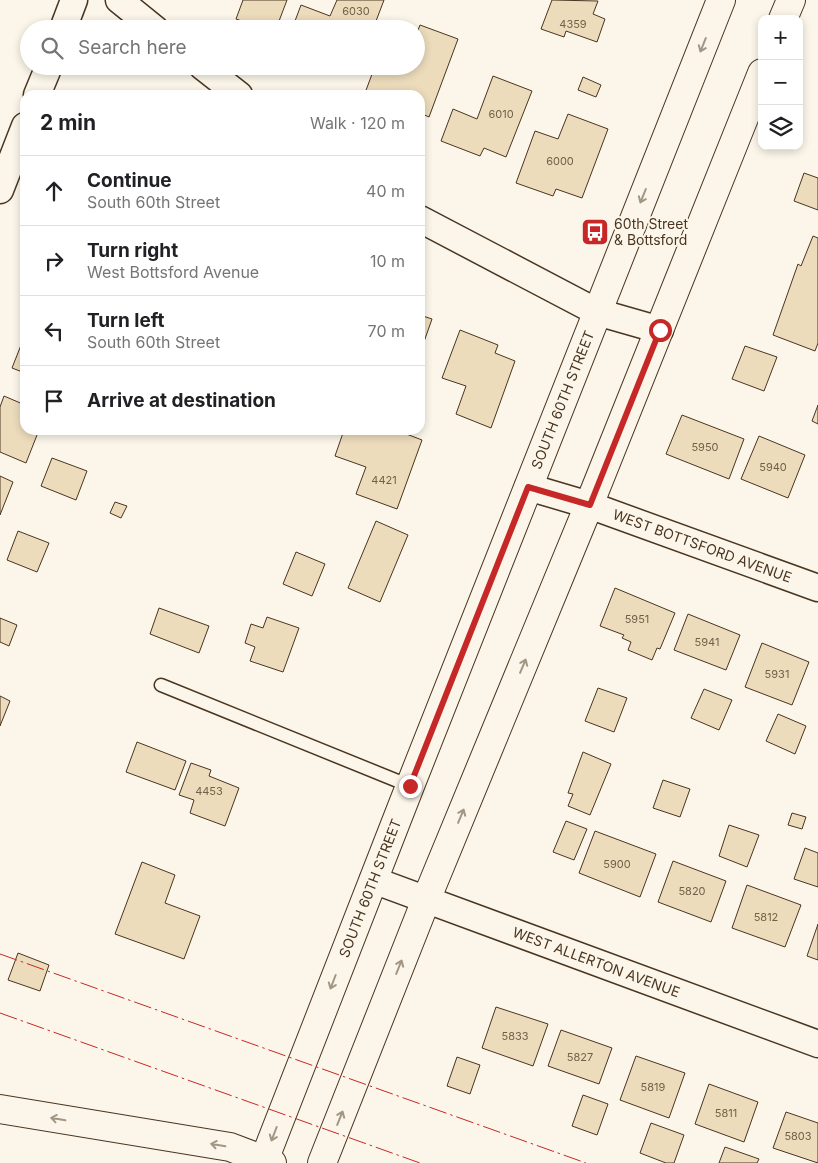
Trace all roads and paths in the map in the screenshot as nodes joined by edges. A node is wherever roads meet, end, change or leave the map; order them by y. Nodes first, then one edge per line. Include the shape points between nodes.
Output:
1 (74, 0) edge
2 (119, 0) edge
3 (721, 0) edge
4 (791, 0) edge
5 (785, 15) edge
6 (66, 20) edge
7 (144, 20) edge
8 (45, 75) edge
9 (213, 75) edge
10 (758, 83) edge
11 (39, 90) edge
12 (232, 90) edge
13 (20, 139) edge
14 (0, 190) edge
15 (425, 222) edge
16 (597, 312) junction
17 (660, 330) junction
18 (528, 487) junction
19 (590, 505) junction
20 (818, 588) edge
21 (161, 686) dead end
22 (410, 786) junction
23 (373, 880) junction
24 (426, 900) junction
25 (818, 1044) edge
26 (0, 1109) edge
27 (267, 1162) edge
28 (322, 1163) edge

1 - 6 street
2 - 7 street
3 -> 16 main road, SOUTH 60TH STREET
4 - 5 main road
8 - 11 street
9 - 12 street
10 - 17 main road
13 - 14 street
15 - 16 street
16 - 17 street
16 - 18 main road, SOUTH 60TH STREET
17 - 19 main road
18 - 19 street, WEST BOTTSFORD AVENUE
18 - 22 main road, SOUTH 60TH STREET
19 - 20 street, WEST BOTTSFORD AVENUE
24 -> 19 main road
21 - 22 lane
22 - 23 main road, SOUTH 60TH STREET
23 - 24 street, WEST ALLERTON AVENUE
23 -> 27 main road, SOUTH 60TH STREET
24 - 25 street, WEST ALLERTON AVENUE
28 -> 24 main road
27 -> 26 main road via 230,1148

